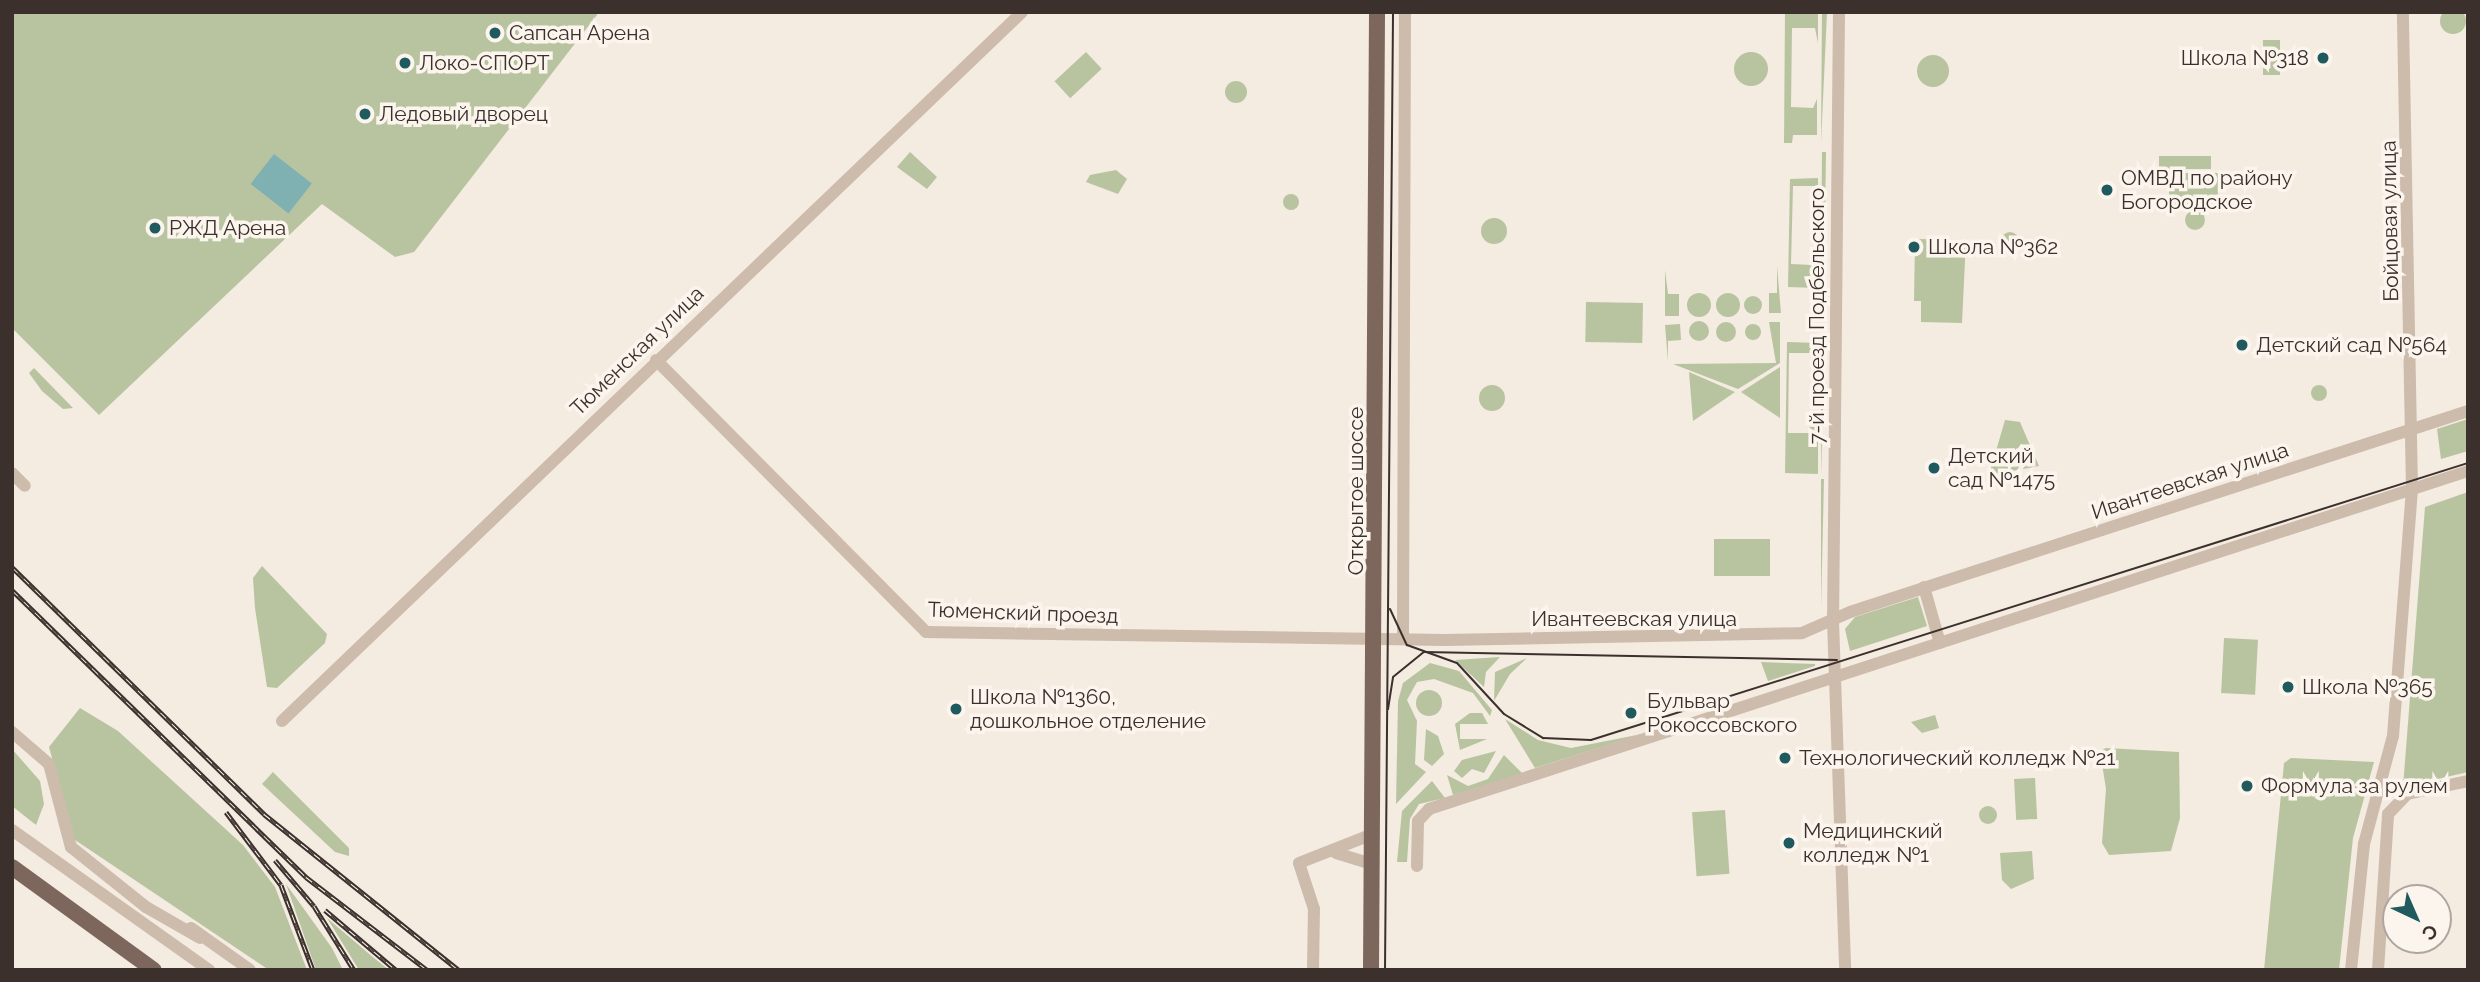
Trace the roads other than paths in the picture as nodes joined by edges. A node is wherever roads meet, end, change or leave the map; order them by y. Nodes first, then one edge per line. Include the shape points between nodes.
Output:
1 (1022, 12) edge
2 (1377, 12) edge
3 (1405, 12) edge
4 (1839, 12) edge
5 (2403, 12) edge
6 (656, 360) junction
7 (2468, 411) edge
8 (2414, 428) junction
9 (2468, 471) edge
10 (12, 473) edge
11 (25, 486) dead end
12 (2412, 489) junction
13 (1924, 587) junction
14 (1833, 621) junction
15 (1377, 637) junction
16 (1403, 638) junction
17 (1940, 643) junction
18 (1838, 677) junction
19 (282, 721) dead end
20 (12, 732) edge
21 (2468, 781) edge
22 (12, 830) edge
23 (1373, 834) junction
24 (1336, 853) junction
25 (1373, 864) junction
26 (1417, 866) dead end
27 (12, 867) edge
28 (191, 928) dead end
29 (154, 970) edge
30 (209, 970) edge
31 (252, 970) edge
32 (1313, 970) edge
33 (1371, 970) edge
34 (1845, 970) edge
35 (2351, 970) edge
36 (2378, 970) edge

1 - 6 street, Тюменская улица
2 - 15 main road, Открытое шоссе
3 - 16 street
4 - 14 street, 7-й проезд Подбельского
5 - 8 street, Бойцовая улица
6 - 15 street, Тюменский проезд via 918,630
6 - 19 street, Тюменская улица
7 - 8 street, Ивантеевская улица
8 - 12 street, Бойцовая улица
8 - 13 street, Ивантеевская улица
9 - 12 street
10 - 11 street
12 - 17 street
12 - 35 street, Бойцовая улица via 2393,736 2359,876
13 - 14 street, Ивантеевская улица
13 - 17 street
14 - 16 street, Ивантеевская улица via 1802,633 1759,638
14 - 18 street, 7-й проезд Подбельского
15 - 16 street, Ивантеевская улица
15 - 23 main road, Открытое шоссе
17 - 18 street
18 - 26 street via 1424,813
18 - 34 street
20 - 31 street via 49,764 63,830 81,857 146,907
21 - 36 street via 2395,801 2388,814
22 - 30 street
23 - 24 street
23 - 25 main road, Открытое шоссе
24 - 25 street
24 - 32 street via 1298,863 1314,909
25 - 33 main road, Открытое шоссе
27 - 29 main road
28 - 31 street, bridge

